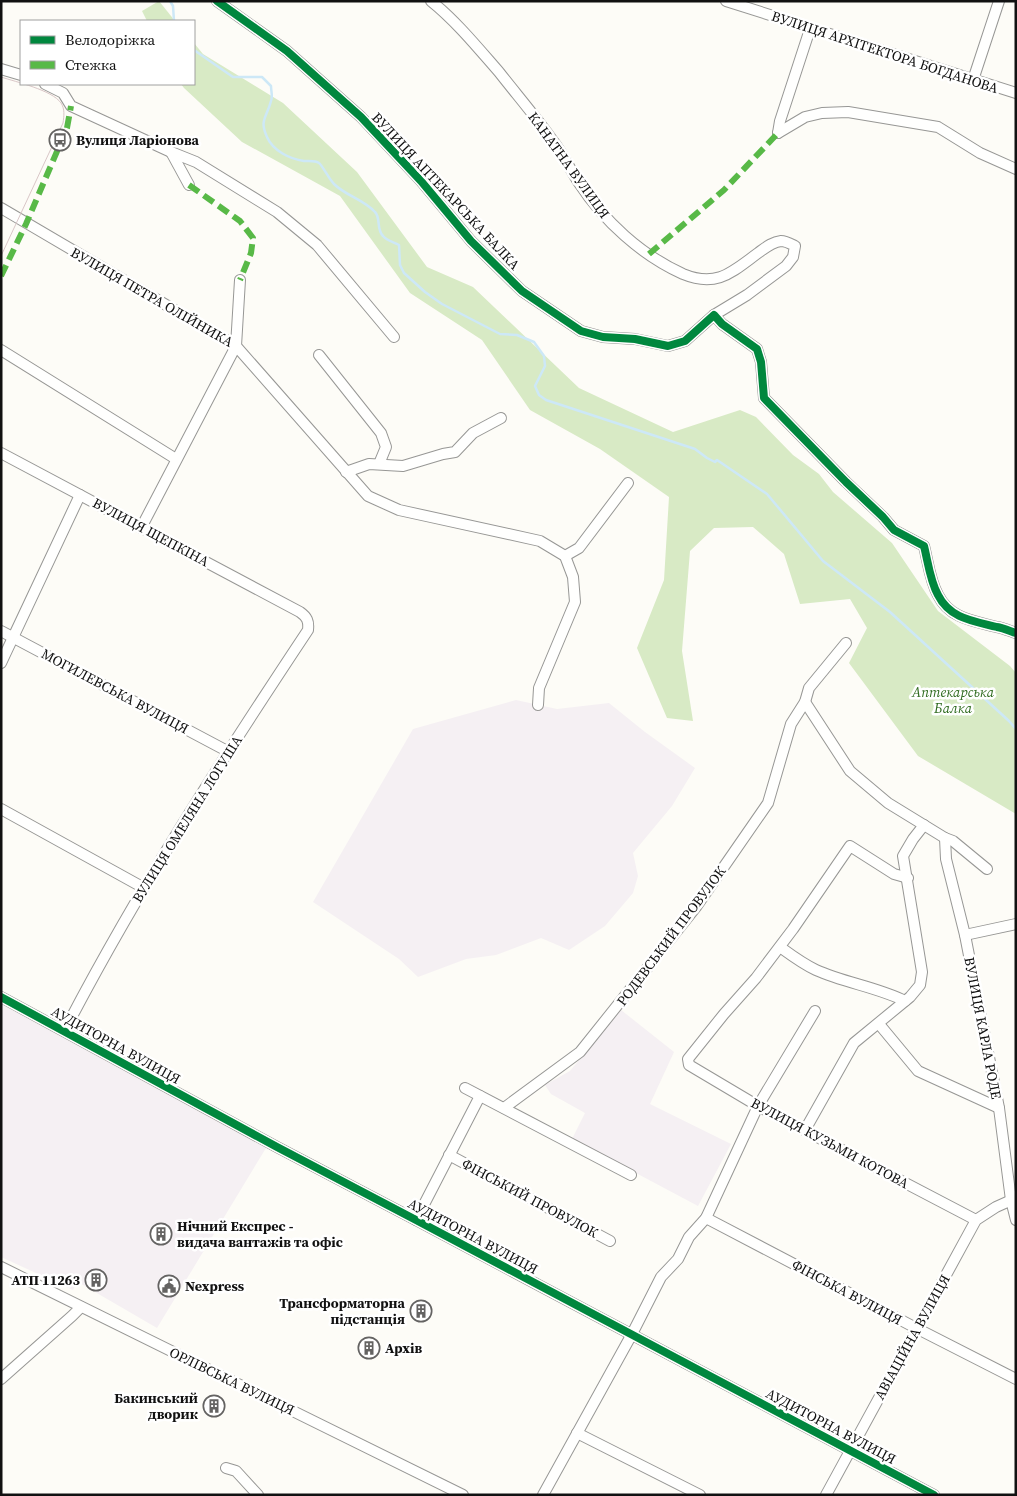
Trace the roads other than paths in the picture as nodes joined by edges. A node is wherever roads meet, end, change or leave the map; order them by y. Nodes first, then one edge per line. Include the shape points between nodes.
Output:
1 (216, 1) edge
2 (431, 1) edge
3 (726, 1) edge
4 (999, 1) edge
5 (810, 29) junction
6 (1, 69) edge
7 (20, 76) edge
8 (973, 80) junction
9 (47, 85) edge
10 (1016, 93) edge
11 (171, 152) junction
12 (1016, 169) edge
13 (189, 185) dead end
14 (1, 208) edge
15 (240, 280) dead end
16 (714, 315) junction
17 (394, 337) dead end
18 (236, 346) junction
19 (1, 350) edge
20 (319, 355) dead end
21 (500, 418) dead end
22 (1, 453) edge
23 (176, 459) junction
24 (379, 464) junction
25 (346, 472) junction
26 (628, 483) dead end
27 (80, 495) junction
28 (141, 528) junction
29 (565, 556) junction
30 (300, 612) joint
31 (1, 631) edge
32 (1016, 633) edge
33 (13, 637) junction
34 (846, 643) dead end
35 (1, 663) edge
36 (805, 702) junction
37 (538, 705) dead end
38 (229, 752) junction
39 (1, 810) edge
40 (924, 825) junction
41 (945, 838) junction
42 (987, 869) dead end
43 (908, 878) junction
44 (144, 888) junction
45 (1016, 924) edge
46 (965, 935) junction
47 (780, 947) junction
48 (1, 997) edge
49 (906, 1001) junction
50 (815, 1011) dead end
51 (879, 1024) junction
52 (61, 1029) junction
53 (465, 1088) dead end
54 (480, 1096) junction
55 (758, 1106) junction
56 (504, 1108) junction
57 (999, 1108) junction
58 (805, 1130) junction
59 (450, 1155) junction
60 (631, 1175) dead end
61 (1014, 1199) edge
62 (706, 1218) junction
63 (416, 1220) junction
64 (976, 1220) junction
65 (1016, 1220) edge
66 (610, 1241) dead end
67 (1, 1267) edge
68 (80, 1307) junction
69 (916, 1328) junction
70 (632, 1334) junction
71 (1, 1379) edge
72 (1016, 1379) edge
73 (577, 1433) junction
74 (850, 1450) junction
75 (226, 1468) dead end
76 (258, 1495) edge
77 (462, 1495) edge
78 (543, 1495) edge
79 (700, 1495) edge
80 (826, 1495) edge
81 (934, 1495) edge

1 - 16 street, ВУЛИЦЯ АПТЕКАРСЬКА БАЛКА via 287,51 361,117 472,241 522,291 581,331 668,346 685,340
2 - 16 street, КАНАТНА ВУЛИЦЯ via 519,96 603,215 648,254 687,275 709,280 727,276 771,244 783,241 795,246 793,257 786,266
3 - 5 street, ВУЛИЦЯ АРХІТЕКТОРА БОГДАНОВА
4 - 8 street
5 - 8 street, ВУЛИЦЯ АРХІТЕКТОРА БОГДАНОВА
5 - 12 street via 778,133 805,117 848,112 938,127 980,153
6 - 7 street
8 - 10 street, ВУЛИЦЯ АРХІТЕКТОРА БОГДАНОВА
9 - 11 street via 63,93 71,106
11 - 13 street
11 - 17 street via 196,162 277,212 317,245
14 - 18 street, ВУЛИЦЯ ПЕТРА ОЛІЙНИКА
15 - 18 street
16 - 32 street via 757,349 764,398 894,530 924,546 937,594 946,608 975,623
18 - 23 street
18 - 25 street, ВУЛИЦЯ ПЕТРА ОЛІЙНИКА
19 - 23 street
20 - 24 street via 381,433 386,448
21 - 24 street via 473,433 455,452 403,466
22 - 27 street, ВУЛИЦЯ ЩЕПКІНА
23 - 28 street
24 - 25 street
25 - 29 street, ВУЛИЦЯ ПЕТРА ОЛІЙНИКА via 368,496 399,510 540,541
26 - 29 street via 579,548
27 - 28 street, ВУЛИЦЯ ЩЕПКІНА
27 - 33 street
28 - 30 street, ВУЛИЦЯ ЩЕПКІНА
29 - 37 street via 573,577 575,602 539,688
30 - 38 street, ВУЛИЦЯ ОМЕЛЯНА ЛОГУША via 306,617 308,630
31 - 33 street, МОГИЛЕВСЬКА ВУЛИЦЯ
33 - 35 street
33 - 38 street, МОГИЛЕВСЬКА ВУЛИЦЯ
34 - 36 street, РОДЕВСЬКИЙ ПРОВУЛОК via 809,688
36 - 40 street via 850,771 888,803
36 - 56 street, РОДЕВСЬКИЙ ПРОВУЛОК via 792,724 768,803 696,907 580,1052
38 - 44 street, ВУЛИЦЯ ОМЕЛЯНА ЛОГУША
39 - 44 street
40 - 41 street
40 - 43 street via 904,856
41 - 42 street
41 - 46 street, ВУЛИЦЯ КАРЛА РОДЕ via 946,859
43 - 47 street via 894,874 850,846
43 - 49 street via 922,972 920,985
44 - 52 street, ВУЛИЦЯ ОМЕЛЯНА ЛОГУША via 68,1024
45 - 46 street
46 - 57 street, ВУЛИЦЯ КАРЛА РОДЕ
47 - 49 street via 816,970
47 - 55 street, ВУЛИЦЯ КУЗЬМИ КОТОВА via 688,1059 689,1065
48 - 52 street, АУДИТОРНА ВУЛИЦЯ
49 - 51 street
50 - 55 street
51 - 57 street via 918,1071
51 - 58 street via 854,1043
52 - 63 street, АУДИТОРНА ВУЛИЦЯ
53 - 54 street
54 - 56 street
54 - 59 street, ФІНСЬКИЙ ПРОВУЛОК
55 - 58 street, ВУЛИЦЯ КУЗЬМИ КОТОВА
55 - 62 street
56 - 60 street
57 - 61 street, ВУЛИЦЯ КАРЛА РОДЕ
58 - 64 street, ВУЛИЦЯ КУЗЬМИ КОТОВА
59 - 63 street, ФІНСЬКИЙ ПРОВУЛОК
59 - 66 street, ФІНСЬКИЙ ПРОВУЛОК
61 - 64 street, АВІАЦІЙНА ВУЛИЦЯ
61 - 65 street, ВУЛИЦЯ КАРЛА РОДЕ
62 - 69 street, ФІНСЬКА ВУЛИЦЯ
62 - 70 street via 689,1237 678,1259 661,1277
63 - 70 street, АУДИТОРНА ВУЛИЦЯ
64 - 69 street, АВІАЦІЙНА ВУЛИЦЯ
67 - 68 street, ОРЛІВСЬКА ВУЛИЦЯ
68 - 71 street
68 - 77 street, ОРЛІВСЬКА ВУЛИЦЯ
69 - 72 street, ФІНСЬКА ВУЛИЦЯ
69 - 74 street, АВІАЦІЙНА ВУЛИЦЯ
70 - 73 street
70 - 74 street, АУДИТОРНА ВУЛИЦЯ
73 - 78 street
73 - 79 street
74 - 80 street, АВІАЦІЙНА ВУЛИЦЯ
74 - 81 street, АУДИТОРНА ВУЛИЦЯ
75 - 76 street via 236,1471

